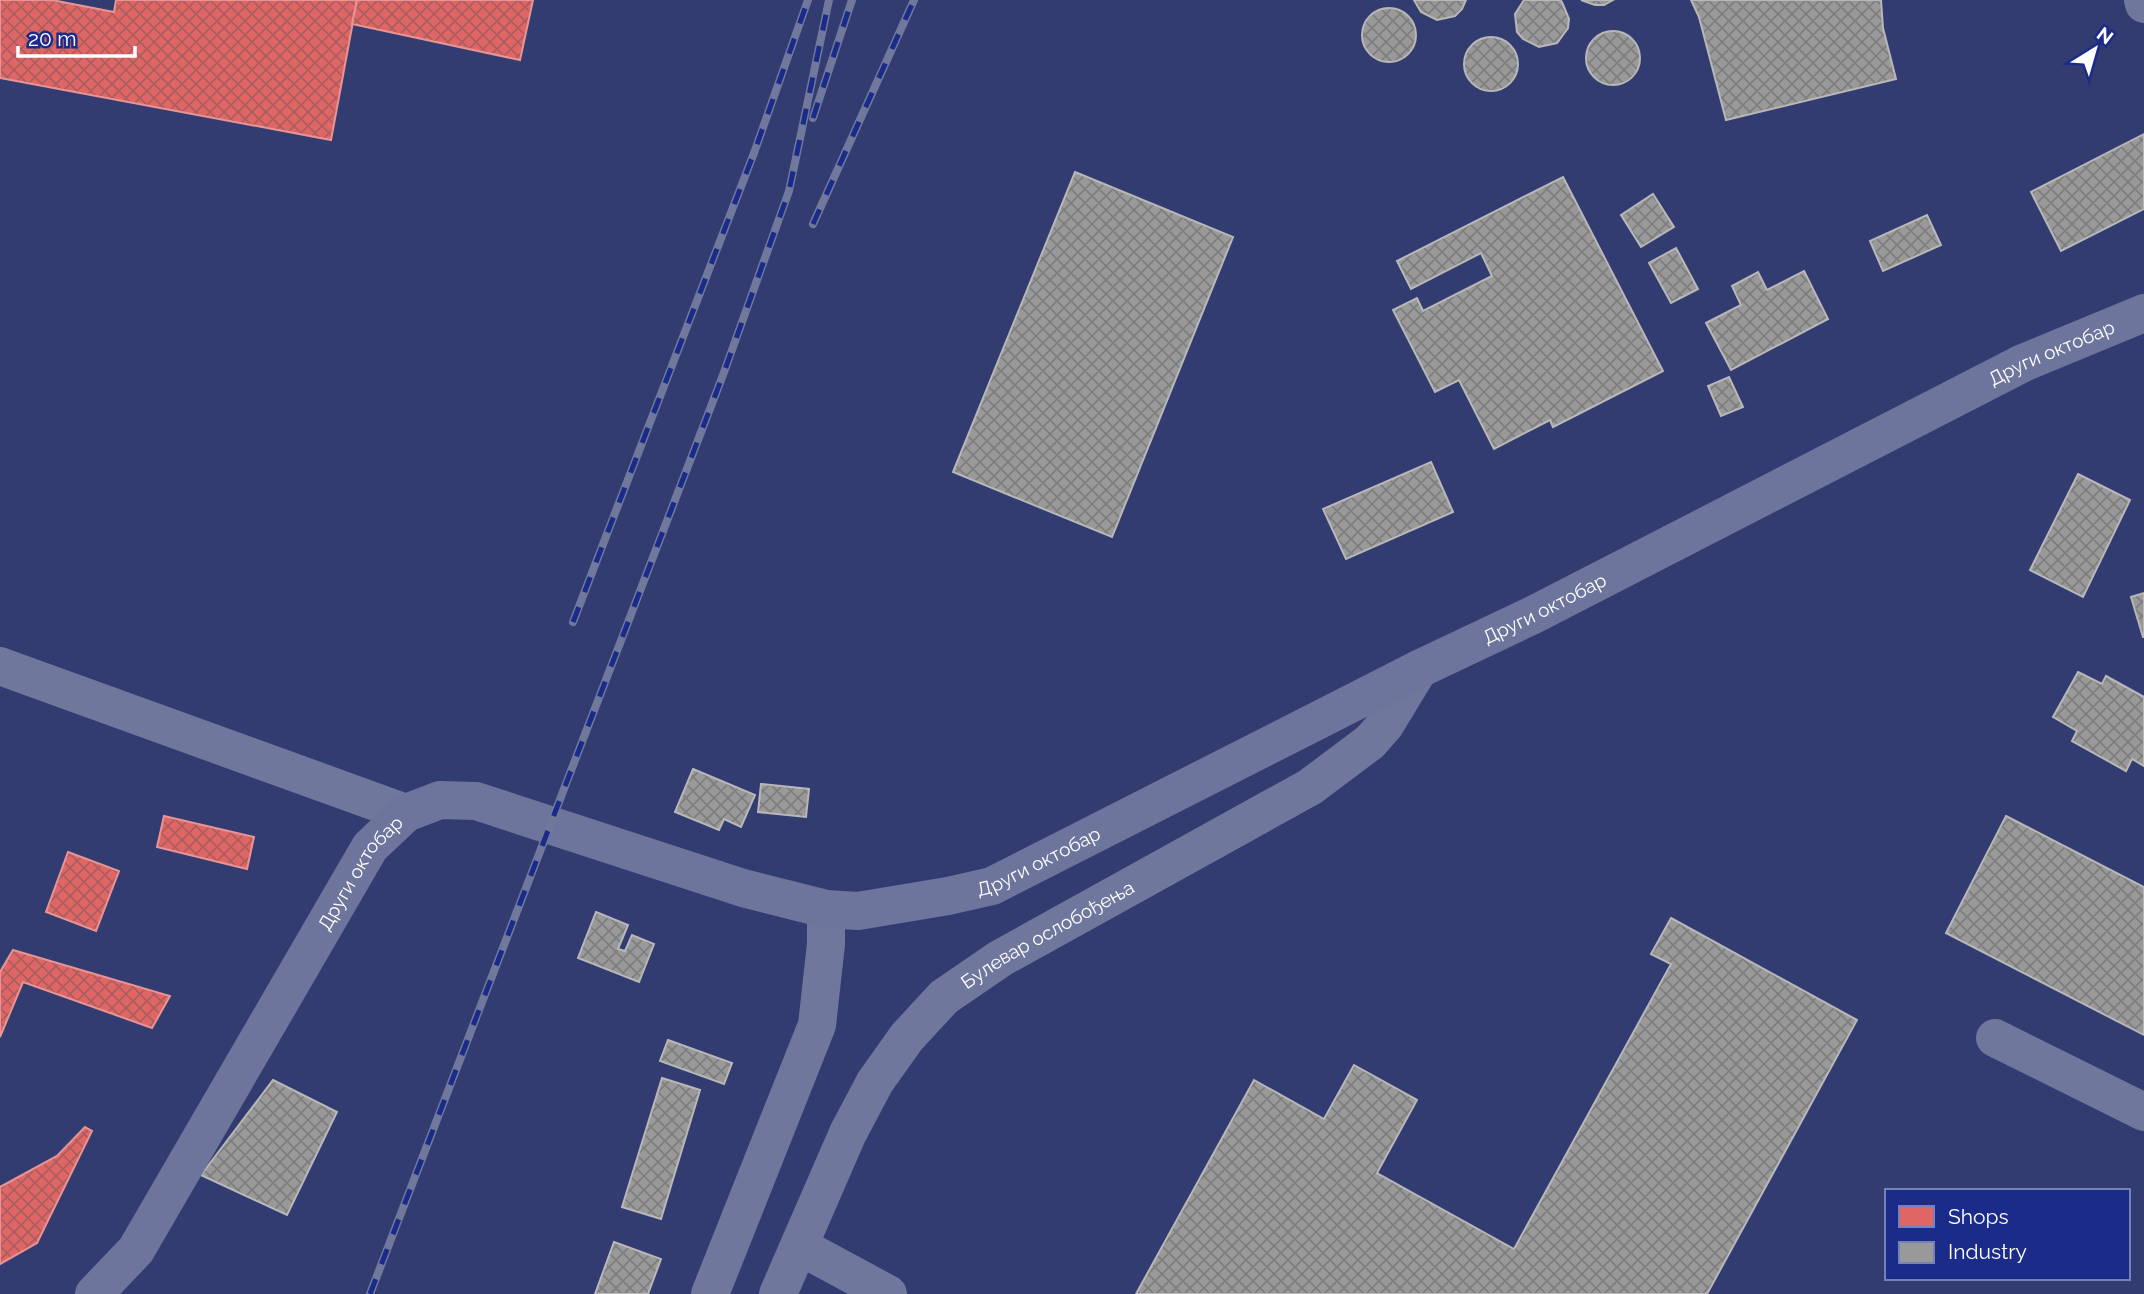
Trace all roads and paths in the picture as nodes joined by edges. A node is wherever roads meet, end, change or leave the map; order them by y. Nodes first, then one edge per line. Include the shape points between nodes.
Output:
1 (2144, 313) edge
2 (0, 666) edge
3 (1419, 669) junction
4 (406, 813) junction
5 (826, 909) junction
6 (1996, 1038) dead end
7 (2144, 1112) edge
8 (799, 1246) junction
9 (94, 1294) edge
10 (710, 1294) edge
11 (778, 1294) edge
12 (888, 1294) edge

1 - 3 main road, Други октобар via 2023,363
2 - 4 street
3 - 5 main road, Други октобар via 992,886 858,911
3 - 8 street, Булевар ослобођења via 1370,743 1310,787 1001,958 944,997 907,1037 875,1082
4 - 5 main road, Други октобар via 440,800 477,801 743,888
4 - 9 main road, Други октобар via 370,847 136,1250
5 - 10 street via 817,1025
6 - 7 street
8 - 11 street, Булевар ослобођења
8 - 12 street

